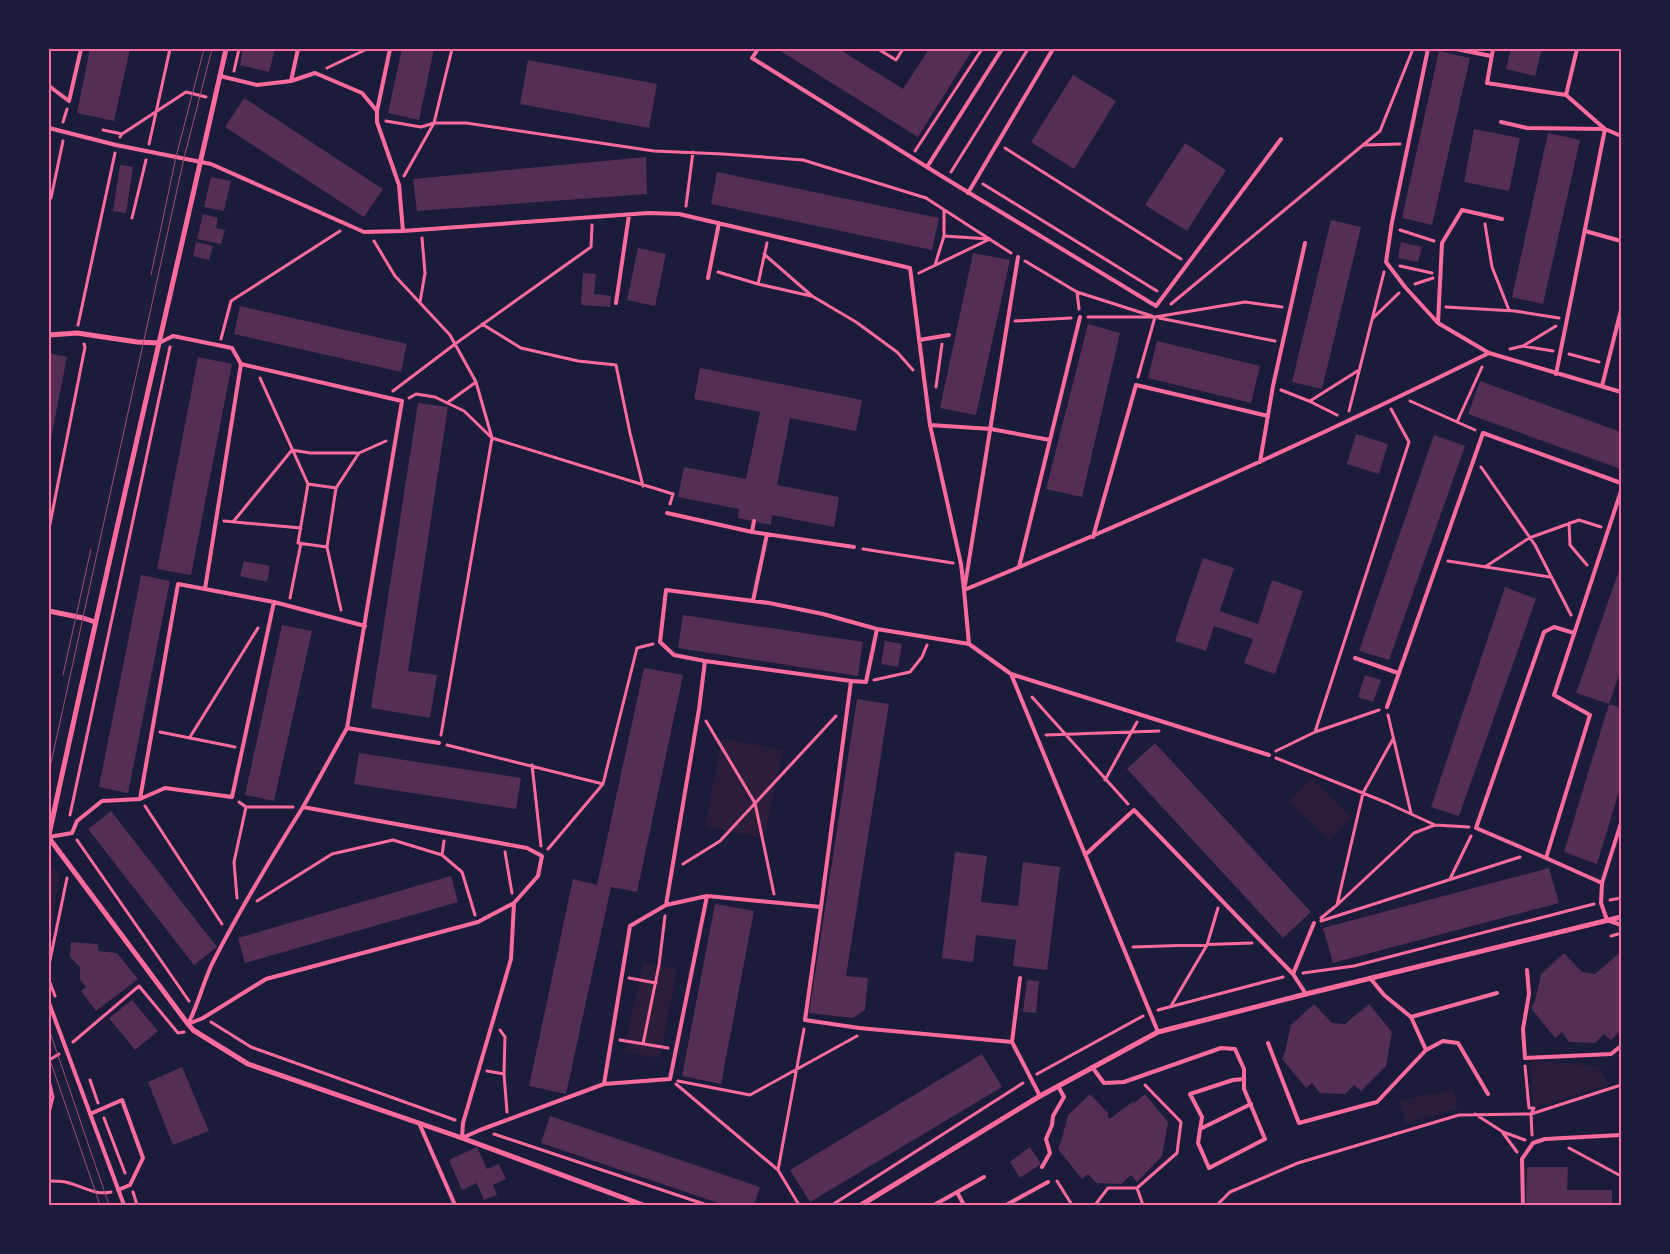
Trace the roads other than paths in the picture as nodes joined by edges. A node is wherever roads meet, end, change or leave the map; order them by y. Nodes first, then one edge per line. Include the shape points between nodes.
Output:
1 (81, 49) edge
2 (226, 49) edge
3 (298, 49) edge
4 (390, 49) edge
5 (758, 49) edge
6 (1002, 49) edge
7 (1053, 49) edge
8 (1428, 49) edge
9 (1456, 49) edge
10 (1493, 49) edge
11 (1577, 49) edge
12 (1491, 56) junction
13 (220, 76) junction
14 (291, 81) junction
15 (49, 86) edge
16 (1566, 94) junction
17 (377, 111) junction
18 (1501, 122) dead end
19 (49, 128) edge
20 (1605, 129) junction
21 (1621, 136) edge
22 (1282, 138) dead end
23 (202, 162) junction
24 (927, 167) junction
25 (968, 192) junction
26 (629, 215) junction
27 (1502, 219) dead end
28 (719, 224) junction
29 (403, 231) junction
30 (1585, 231) junction
31 (1621, 240) edge
32 (1305, 243) dead end
33 (1018, 257) road end
34 (708, 278) dead end
35 (616, 304) dead end
36 (1621, 310) edge
37 (1080, 317) road end
38 (1438, 323) junction
39 (948, 334) dead end
40 (49, 335) edge
41 (919, 340) junction
42 (159, 343) junction
43 (1489, 354) junction
44 (242, 364) junction
45 (1556, 374) junction
46 (1602, 386) junction
47 (1621, 392) edge
48 (1268, 416) junction
49 (930, 424) junction
50 (991, 429) junction
51 (1050, 440) junction
52 (1260, 462) junction
53 (1621, 483) edge
54 (1621, 491) edge
55 (668, 513) road end
56 (754, 521) dead end
57 (752, 532) junction
58 (766, 534) junction
59 (1093, 537) junction
60 (854, 547) road end
61 (1019, 567) junction
62 (205, 590) junction
63 (964, 590) junction
64 (753, 601) junction
65 (274, 602) junction
66 (49, 611) edge
67 (95, 622) junction
68 (365, 626) junction
69 (877, 629) junction
70 (1574, 633) junction
71 (969, 644) junction
72 (1355, 658) dead end
73 (705, 661) junction
74 (1011, 674) junction
75 (1398, 674) junction
76 (851, 681) junction
77 (1387, 707) road end
78 (347, 728) junction
79 (439, 743) road end
80 (1269, 755) road end
81 (140, 799) junction
82 (303, 807) junction
83 (1621, 823) edge
84 (49, 837) edge
85 (1084, 855) junction
86 (1546, 858) junction
87 (1602, 883) junction
88 (707, 896) junction
89 (514, 903) junction
90 (666, 906) junction
91 (821, 907) junction
92 (1621, 916) edge
93 (1607, 920) junction
94 (1314, 923) road end
95 (1621, 925) edge
96 (1527, 970) dead end
97 (1292, 974) junction
98 (1020, 978) dead end
99 (1370, 978) junction
100 (1497, 993) dead end
101 (1306, 994) junction
102 (49, 1003) edge
103 (1411, 1017) junction
104 (188, 1024) junction
105 (1158, 1032) junction
106 (1012, 1042) junction
107 (1268, 1043) dead end
108 (1621, 1046) edge
109 (1426, 1050) junction
110 (1092, 1067) junction
111 (1244, 1079) junction
112 (604, 1084) junction
113 (1058, 1086) junction
114 (1488, 1094) dead end
115 (1040, 1096) junction
116 (1251, 1104) junction
117 (90, 1114) junction
118 (419, 1123) junction
119 (1200, 1129) junction
120 (1621, 1135) edge
121 (462, 1138) junction
122 (1042, 1167) dead end
123 (984, 1177) dead end
124 (1048, 1182) dead end
125 (118, 1190) junction
126 (957, 1192) junction
127 (124, 1205) edge
128 (456, 1205) edge
129 (643, 1205) edge
130 (861, 1205) edge
131 (934, 1205) edge
132 (964, 1205) edge
133 (1006, 1205) edge
134 (1523, 1205) edge

1 - 15 lane via 69,101
2 - 13 street
3 - 14 lane
4 - 17 lane
5 - 24 lane via 752,58
6 - 24 lane
7 - 25 lane
8 - 38 lane via 1386,262
9 - 12 lane
10 - 12 lane
11 - 16 lane
12 - 16 lane via 1487,83
13 - 14 lane via 257,85
13 - 23 street
14 - 17 lane via 315,73 362,93
16 - 20 lane
17 - 29 lane via 377,122 399,186
18 - 20 lane via 1527,128
19 - 23 lane
20 - 21 lane
20 - 30 lane
22 - 25 lane via 1156,306
23 - 29 lane via 364,232
23 - 42 street
24 - 25 lane
26 - 28 lane via 685,216
26 - 29 lane
26 - 35 lane
27 - 38 lane via 1462,210 1442,243
28 - 34 lane
28 - 41 lane via 910,268
30 - 31 lane
30 - 45 lane
32 - 48 lane
33 - 50 lane
36 - 46 lane
37 - 51 lane
38 - 43 lane
39 - 41 lane
40 - 42 street via 77,333
41 - 49 lane
42 - 44 lane via 173,336 232,348
42 - 67 street
43 - 45 lane
43 - 52 lane
44 - 62 lane
44 - 68 lane via 402,401
45 - 46 lane
46 - 47 lane
48 - 52 lane
48 - 59 lane via 1136,386
49 - 50 lane
49 - 63 lane
50 - 51 lane
50 - 63 lane
51 - 61 lane
52 - 59 lane
53 - 75 lane via 1483,433
54 - 70 lane
55 - 57 lane
56 - 57 lane
57 - 58 lane
58 - 60 lane
58 - 64 lane
59 - 61 lane
61 - 63 lane
62 - 65 lane
62 - 81 lane via 178,584
63 - 71 lane
64 - 69 lane via 823,614
64 - 73 lane via 666,590 660,642 674,655
65 - 68 lane
65 - 81 lane via 232,797 165,788
66 - 67 street
67 - 84 street
68 - 78 lane
69 - 71 lane
69 - 76 lane via 866,682
70 - 86 lane via 1554,695 1590,715
70 - 86 lane via 1554,627 1544,632 1476,828
71 - 74 lane
72 - 75 lane
73 - 76 lane
73 - 90 lane
74 - 80 lane
74 - 85 lane
75 - 77 lane
76 - 91 lane
78 - 79 lane
78 - 82 lane
81 - 84 lane via 102,801 77,821 72,833
82 - 89 lane via 527,848 542,856 538,876
82 - 104 lane via 228,933
83 - 87 lane
84 - 104 street
85 - 97 lane via 1134,810
85 - 105 lane
86 - 87 lane
87 - 93 lane via 1601,902
88 - 90 lane
88 - 91 lane
88 - 112 lane via 670,1079
89 - 104 lane via 478,922 266,979
89 - 121 lane via 511,958 463,1123
90 - 112 lane via 630,926
91 - 106 lane via 805,1020
92 - 93 street
93 - 95 lane
93 - 99 street
94 - 97 lane
96 - 108 lane via 1529,994 1524,1058 1611,1054
97 - 101 lane
98 - 106 lane
99 - 101 street
99 - 103 lane via 1384,995
100 - 103 lane
101 - 105 street
102 - 117 lane
103 - 109 lane
104 - 118 street via 248,1064
105 - 110 street
106 - 115 lane
107 - 109 lane via 1299,1123 1377,1102
109 - 114 lane via 1443,1041 1458,1044
110 - 111 lane via 1104,1083 1124,1082 1221,1048 1236,1049 1244,1069
110 - 113 street
111 - 116 lane via 1244,1090
111 - 119 lane via 1190,1094 1202,1117
112 - 121 lane
113 - 115 street
113 - 122 lane via 1064,1097 1053,1116 1046,1139 1050,1153
115 - 130 street
116 - 119 lane
116 - 119 lane via 1265,1139 1209,1168 1198,1143
117 - 125 lane
117 - 125 lane via 122,1100 143,1158 130,1185
118 - 121 street
118 - 128 lane
120 - 134 lane via 1552,1138 1533,1143 1522,1159
121 - 129 street
123 - 126 lane
124 - 133 lane
125 - 127 lane
126 - 131 lane
126 - 132 lane

